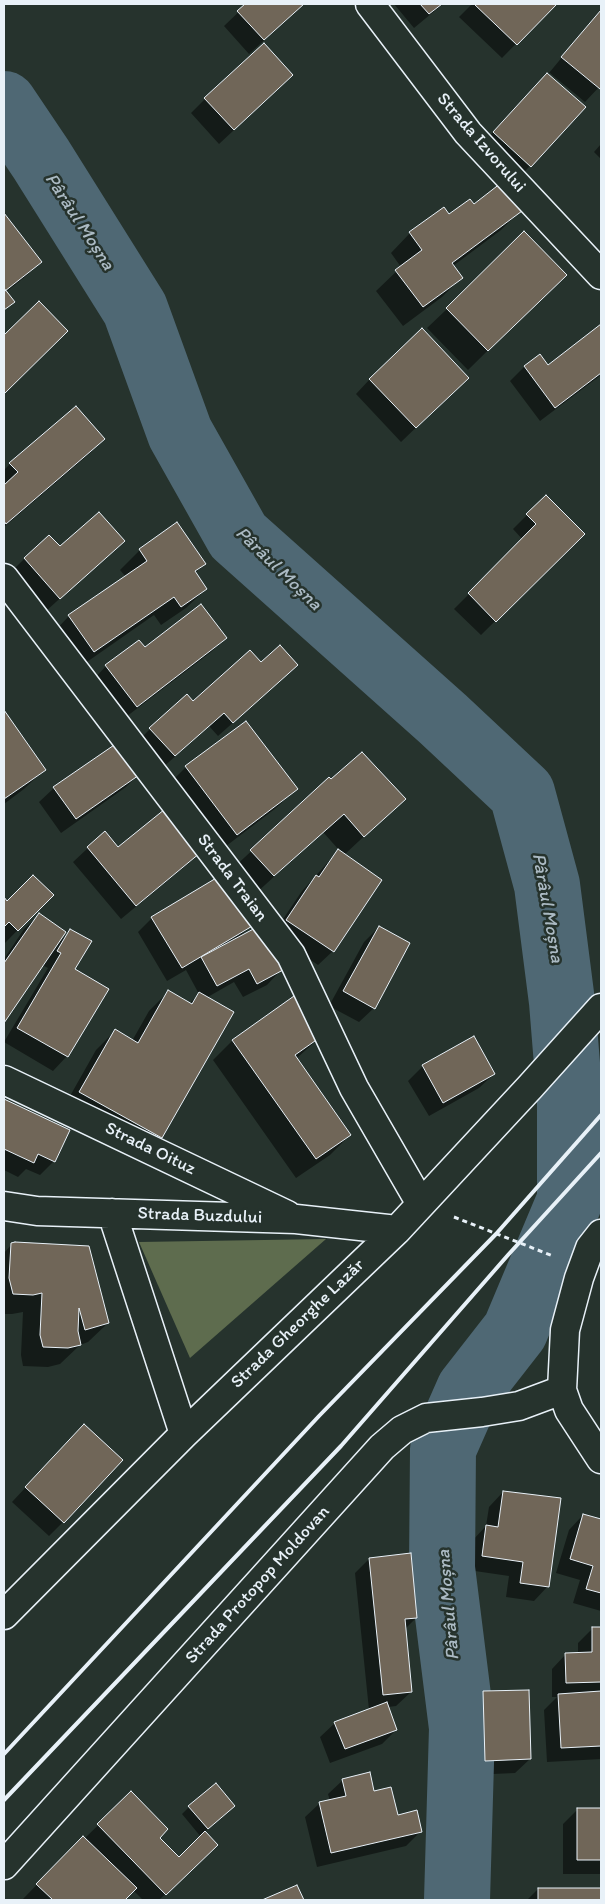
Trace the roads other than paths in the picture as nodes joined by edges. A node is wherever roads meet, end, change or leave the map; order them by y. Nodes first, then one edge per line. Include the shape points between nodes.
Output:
1 (370, 4) edge
2 (601, 275) edge
3 (4, 578) edge
4 (593, 1016) edge
5 (4, 1080) edge
6 (421, 1204) junction
7 (4, 1206) edge
8 (112, 1213) junction
9 (296, 1219) junction
10 (397, 1230) junction
11 (601, 1234) edge
12 (562, 1390) junction
13 (184, 1434) junction
14 (601, 1459) edge
15 (4, 1616) edge
16 (4, 1865) edge

1 - 2 street, Strada Izvorului via 468,134
3 - 6 street, Strada Traian via 291,955 354,1088
4 - 6 street, Strada Gheorghe Lazăr
5 - 9 street, Strada Oituz
6 - 10 street, Strada Gheorghe Lazăr
7 - 8 street, Strada Buzdului via 37,1211
8 - 9 street, Strada Buzdului
8 - 13 street
9 - 10 street, Strada Buzdului
10 - 13 street, Strada Gheorghe Lazăr
11 - 12 street via 590,1248 565,1330
12 - 14 street via 569,1410
12 - 16 street, Strada Protopop Moldovan via 519,1406 426,1418 402,1430 382,1448
13 - 15 street, Strada Gheorghe Lazăr

